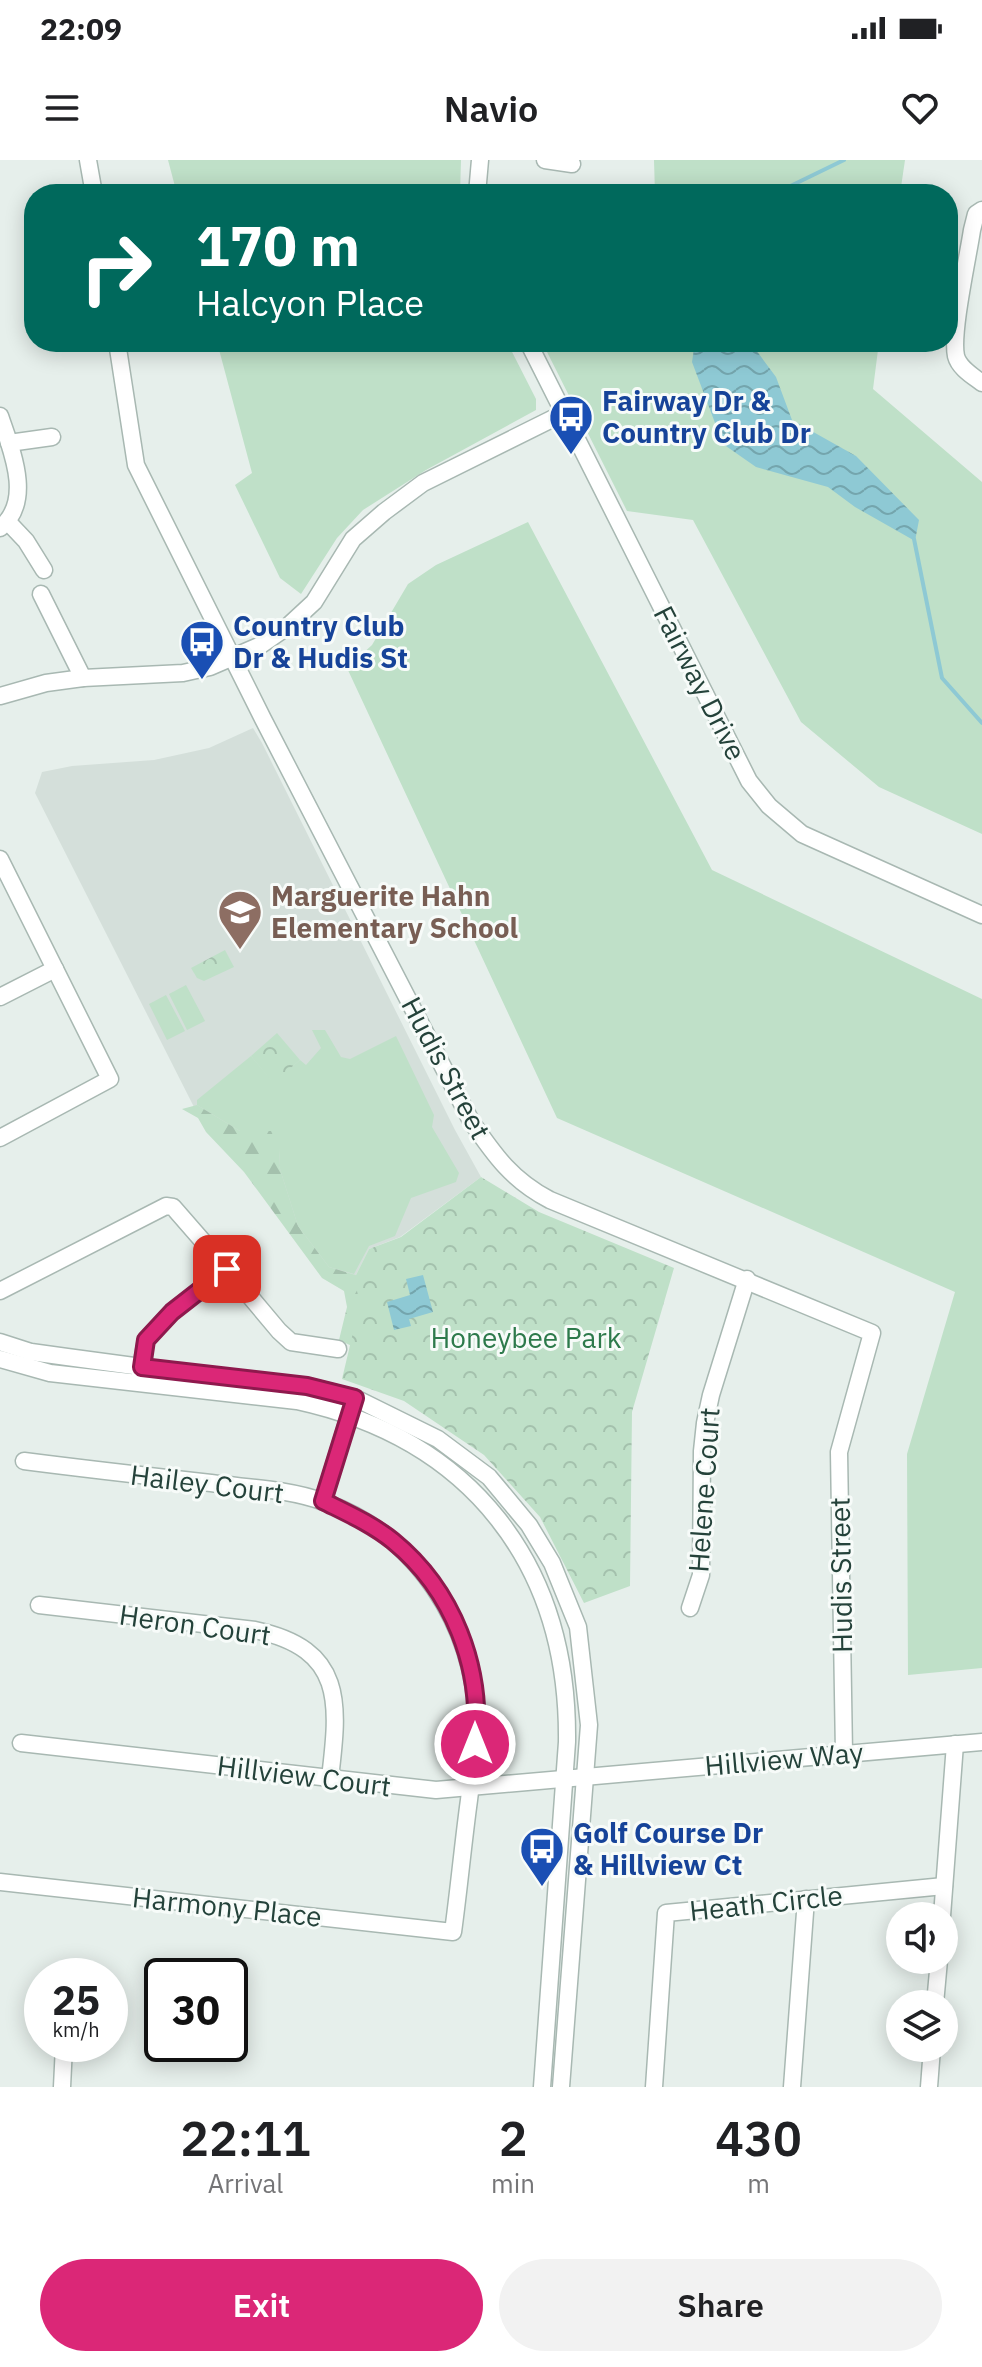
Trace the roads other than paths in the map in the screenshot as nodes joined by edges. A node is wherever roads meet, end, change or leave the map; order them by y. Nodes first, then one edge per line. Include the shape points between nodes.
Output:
1 (88, 160) edge
2 (480, 160) edge
3 (545, 160) edge
4 (572, 164) dead end
5 (92, 184) edge
6 (478, 184) edge
7 (982, 210) edge
8 (958, 326) edge
9 (119, 352) edge
10 (533, 352) edge
11 (956, 352) edge
12 (982, 383) edge
13 (564, 413) junction
14 (0, 416) edge
15 (52, 437) dead end
16 (9, 443) junction
17 (4, 525) edge
18 (44, 570) dead end
19 (41, 594) dead end
20 (232, 658) junction
21 (83, 678) junction
22 (0, 696) edge
23 (0, 859) edge
24 (982, 915) edge
25 (55, 969) junction
26 (0, 997) edge
27 (0, 1138) edge
28 (227, 1269) junction
29 (747, 1279) junction
30 (0, 1291) edge
31 (0, 1342) edge
32 (338, 1349) dead end
33 (0, 1359) edge
34 (140, 1375) junction
35 (352, 1406) junction
36 (24, 1461) dead end
37 (323, 1501) junction
38 (39, 1605) dead end
39 (690, 1608) dead end
40 (982, 1742) edge
41 (21, 1743) dead end
42 (955, 1744) junction
43 (844, 1753) junction
44 (586, 1777) junction
45 (330, 1778) junction
46 (564, 1779) junction
47 (471, 1789) junction
48 (0, 1882) edge
49 (944, 1886) junction
50 (806, 1899) junction
51 (943, 1902) edge
52 (453, 1932) joint
53 (63, 2062) edge
54 (931, 2062) edge
55 (62, 2087) edge
56 (542, 2087) edge
57 (561, 2087) edge
58 (654, 2087) edge
59 (792, 2087) edge
60 (929, 2087) edge

1 - 5 street
2 - 6 street
3 - 4 street
7 - 8 street via 972,230
9 - 20 street, Hudis Street via 136,465
10 - 13 street, Fairway Drive
11 - 12 street via 966,371
13 - 20 street via 423,483 353,539 314,602 275,636
13 - 24 street, Fairway Drive via 749,781 769,806 802,834
14 - 16 street
15 - 16 street
16 - 17 street via 20,484
17 - 18 street via 26,541
19 - 21 street
20 - 21 street via 183,673
20 - 29 street, Hudis Street via 471,1121 511,1175 550,1200
21 - 22 street
23 - 25 street
25 - 26 street
25 - 27 street via 110,1079
28 - 30 street via 173,1207 166,1206
28 - 32 street via 291,1342
28 - 34 street via 146,1340
29 - 39 street, Helene Court via 705,1423 701,1575
29 - 43 street, Hudis Street via 872,1333 839,1452
31 - 34 street
33 - 34 street via 50,1373
34 - 35 street
35 - 37 street
35 - 44 street via 438,1439 489,1477 529,1525 552,1563 578,1627 589,1725
35 - 46 street via 441,1462 484,1502 521,1551 557,1636 568,1701
36 - 37 street, Hailey Court
37 - 47 street, Hailey Court via 393,1542 426,1575 461,1634 477,1724
38 - 45 street, Heron Court via 255,1630 297,1644 321,1667 335,1701
40 - 42 street, Hillview Way
41 - 45 street, Hillview Court
42 - 43 street, Hillview Way
42 - 49 street
43 - 44 street, Hillview Way
44 - 46 street, Hillview Court
44 - 57 street
45 - 47 street, Hillview Court
46 - 47 street, Hillview Court
46 - 56 street
47 - 52 street, Hailey Court
48 - 52 street, Harmony Place
49 - 50 street, Heath Circle
49 - 51 street
50 - 58 street, Heath Circle via 666,1913
50 - 59 street
53 - 55 street
54 - 60 street

